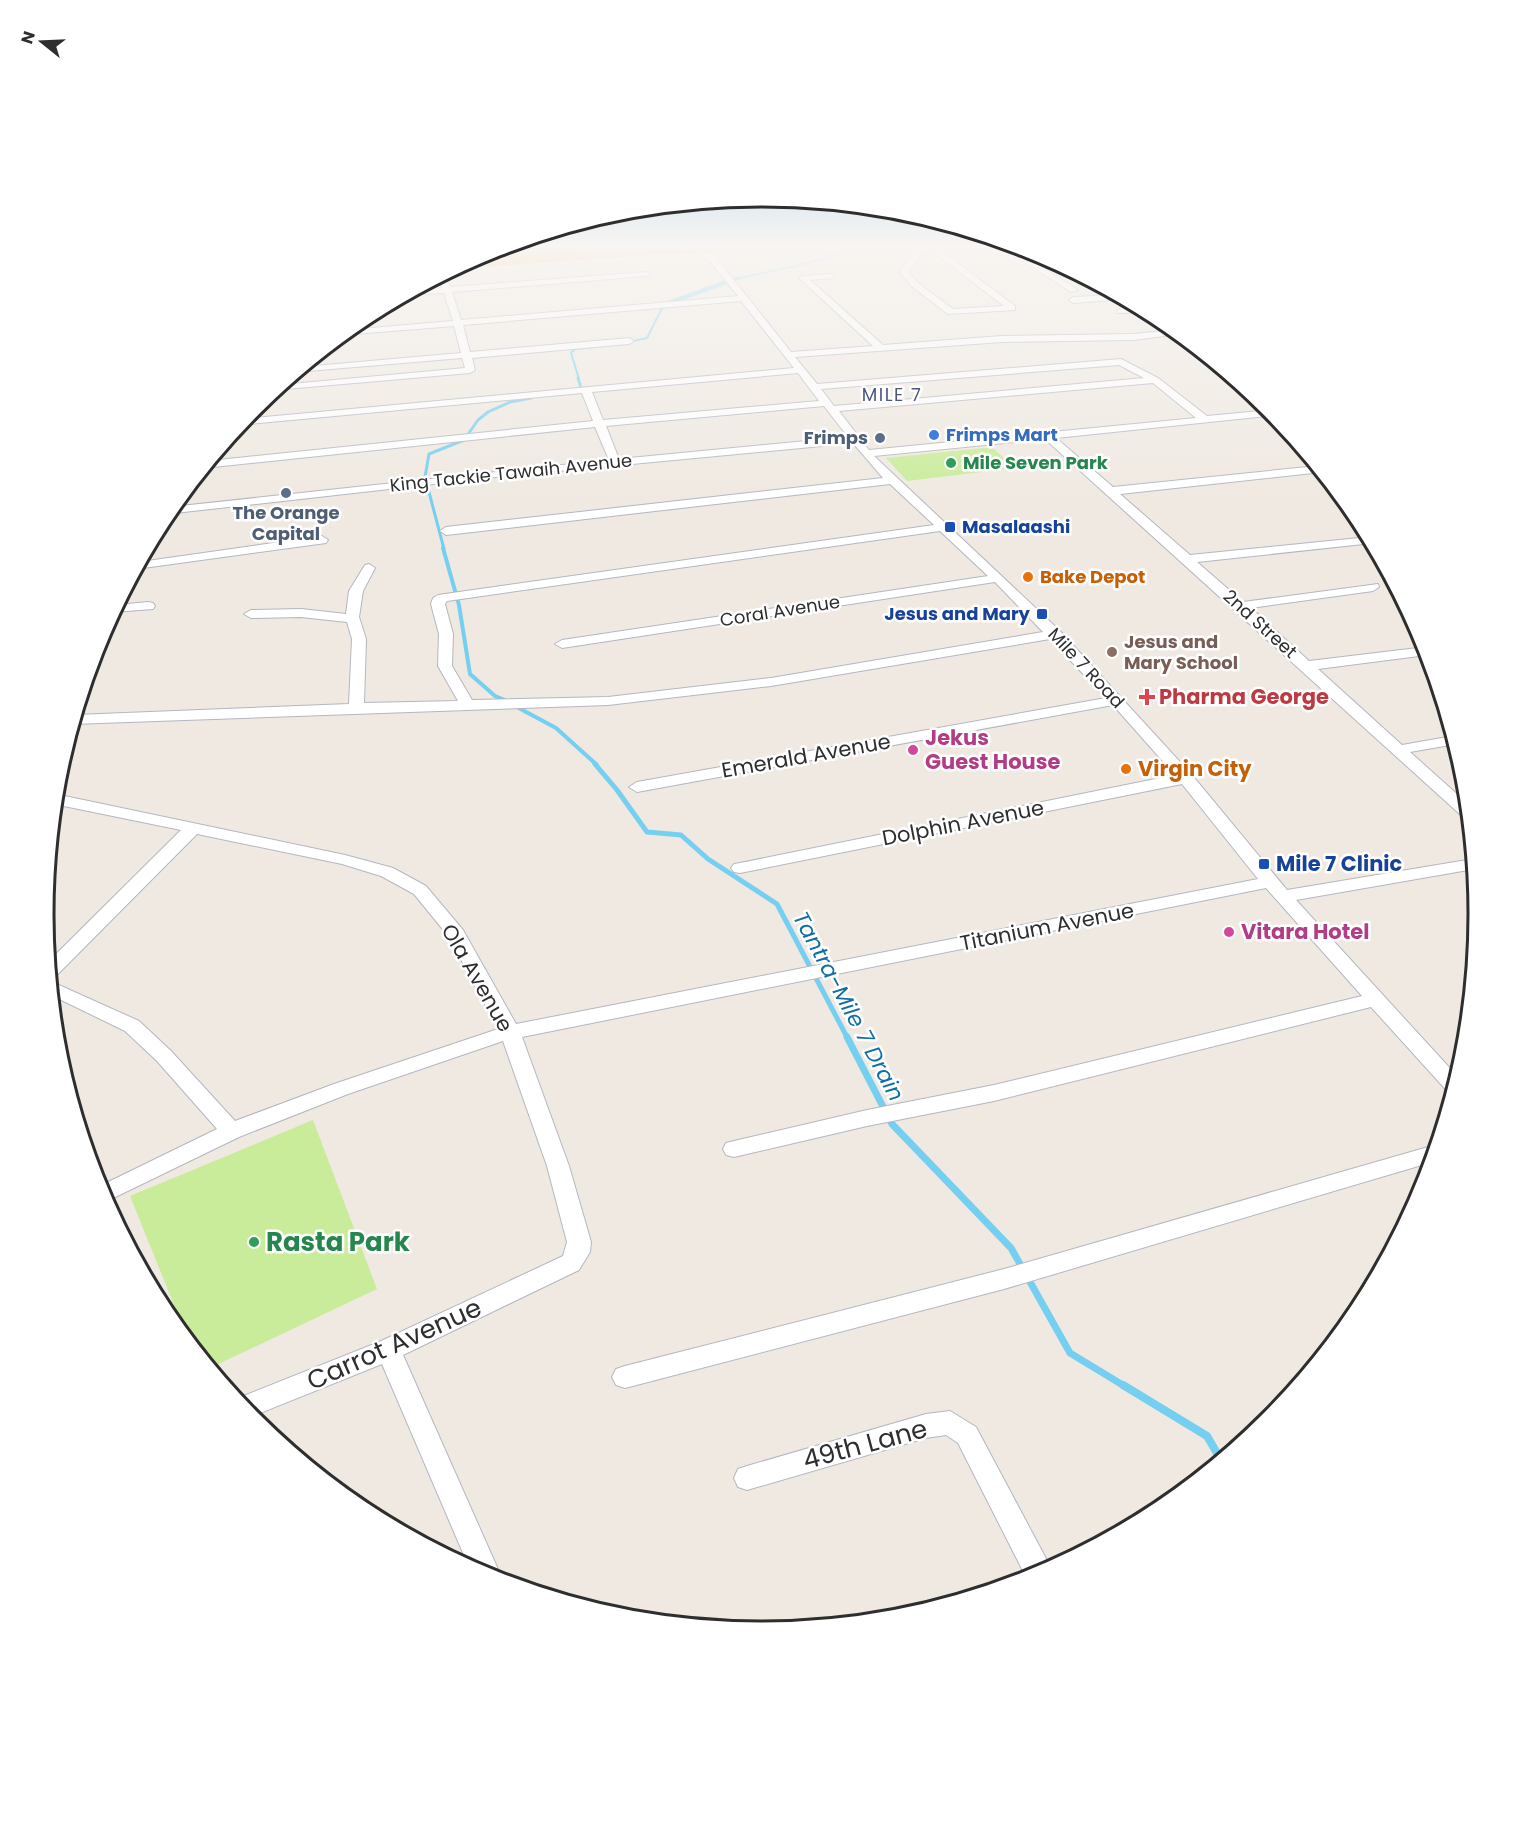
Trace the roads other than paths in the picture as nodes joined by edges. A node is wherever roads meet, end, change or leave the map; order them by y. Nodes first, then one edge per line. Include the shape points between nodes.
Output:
1 (461, 330) edge
2 (770, 330) edge
3 (861, 330) edge
4 (1164, 333) edge
5 (629, 341) dead end
6 (881, 348) junction
7 (467, 356) junction
8 (789, 356) junction
9 (311, 369) edge
10 (800, 370) junction
11 (922, 378) junction
12 (1155, 380) junction
13 (290, 387) edge
14 (814, 387) junction
15 (584, 390) junction
16 (940, 399) junction
17 (828, 406) junction
18 (1260, 413) edge
19 (1205, 420) junction
20 (255, 421) edge
21 (599, 423) junction
22 (1048, 436) junction
23 (855, 440) junction
24 (867, 453) junction
25 (615, 462) junction
26 (216, 464) edge
27 (1311, 470) edge
28 (894, 480) junction
29 (1111, 491) junction
30 (181, 509) edge
31 (943, 527) junction
32 (446, 531) dead end
33 (322, 540) dead end
34 (1361, 541) edge
35 (1185, 559) junction
36 (146, 565) edge
37 (369, 568) dead end
38 (998, 578) junction
39 (1373, 587) dead end
40 (148, 606) dead end
41 (1240, 606) junction
42 (124, 608) edge
43 (251, 614) dead end
44 (352, 619) junction
45 (1056, 634) junction
46 (562, 644) dead end
47 (1417, 652) edge
48 (1307, 666) junction
49 (1117, 700) junction
50 (467, 704) junction
51 (356, 708) junction
52 (82, 720) edge
53 (1446, 741) edge
54 (1397, 750) junction
55 (1186, 778) junction
56 (637, 787) dead end
57 (64, 801) edge
58 (1459, 805) edge
59 (194, 827) junction
60 (1466, 865) edge
61 (740, 868) dead end
62 (1277, 889) junction
63 (56, 965) edge
64 (59, 991) edge
65 (1376, 999) junction
66 (510, 1032) junction
67 (1448, 1079) edge
68 (231, 1131) junction
69 (734, 1149) dead end
70 (1425, 1156) edge
71 (110, 1190) edge
72 (543, 1277) joint
73 (388, 1350) junction
74 (625, 1377) dead end
75 (252, 1404) edge
76 (747, 1478) dead end
77 (481, 1563) edge
78 (1035, 1566) edge

1 - 7 street
2 - 8 street, Mile 7 Road
3 - 6 street
4 - 6 street
5 - 7 street
6 - 8 street
7 - 9 street
7 - 13 street via 471,369 468,371
8 - 10 street, Mile 7 Road
10 - 14 street, Mile 7 Road
10 - 15 street
11 - 12 street via 1121,362
11 - 14 street
11 - 16 street
12 - 16 street
12 - 19 street
14 - 17 street, Mile 7 Road
15 - 20 street
15 - 21 street
16 - 17 street
17 - 21 street
17 - 23 street, Mile 7 Road
18 - 19 street
19 - 22 street
21 - 25 street
21 - 26 street
22 - 24 street
22 - 29 street, 2nd Street
23 - 24 street, Mile 7 Road
23 - 25 street, King Tackie Tawaih Avenue
24 - 28 street, Mile 7 Road
25 - 30 street, King Tackie Tawaih Avenue
27 - 29 street
28 - 31 street, Mile 7 Road
28 - 32 street
29 - 35 street, 2nd Street
31 - 38 street, Mile 7 Road
31 - 50 street via 443,598 438,604 446,634 446,666
33 - 36 street
34 - 35 street
35 - 41 street, 2nd Street
37 - 44 street via 356,591
38 - 45 street, Mile 7 Road
38 - 46 street, Coral Avenue
39 - 41 street
40 - 42 street
41 - 48 street, 2nd Street
43 - 44 street via 301,613
44 - 51 street via 359,639
45 - 49 street, Mile 7 Road
45 - 50 street via 889,664 683,693 608,701
47 - 48 street
48 - 54 street, 2nd Street
49 - 55 street, Mile 7 Road
49 - 56 street, Emerald Avenue
50 - 51 street
51 - 52 street
53 - 54 street
54 - 58 street, 2nd Street
55 - 61 street, Dolphin Avenue
55 - 62 street, Mile 7 Road
57 - 59 street, Ola Avenue
59 - 63 street
59 - 66 street, Ola Avenue via 345,860 387,873 420,890 457,934
60 - 62 street, Titanium Avenue
62 - 65 street, Mile 7 Road
62 - 66 street, Titanium Avenue
64 - 68 street via 132,1026
65 - 67 street, Mile 7 Road
65 - 69 street via 994,1093
66 - 68 street, Titanium Avenue
66 - 72 street, Ola Avenue via 558,1166 579,1242 571,1263
68 - 71 street, Titanium Avenue
70 - 74 street via 1004,1279
72 - 73 street, Carrot Avenue
73 - 75 street, Carrot Avenue
73 - 77 street
76 - 78 street, 49th Lane via 926,1426 950,1423 967,1435

